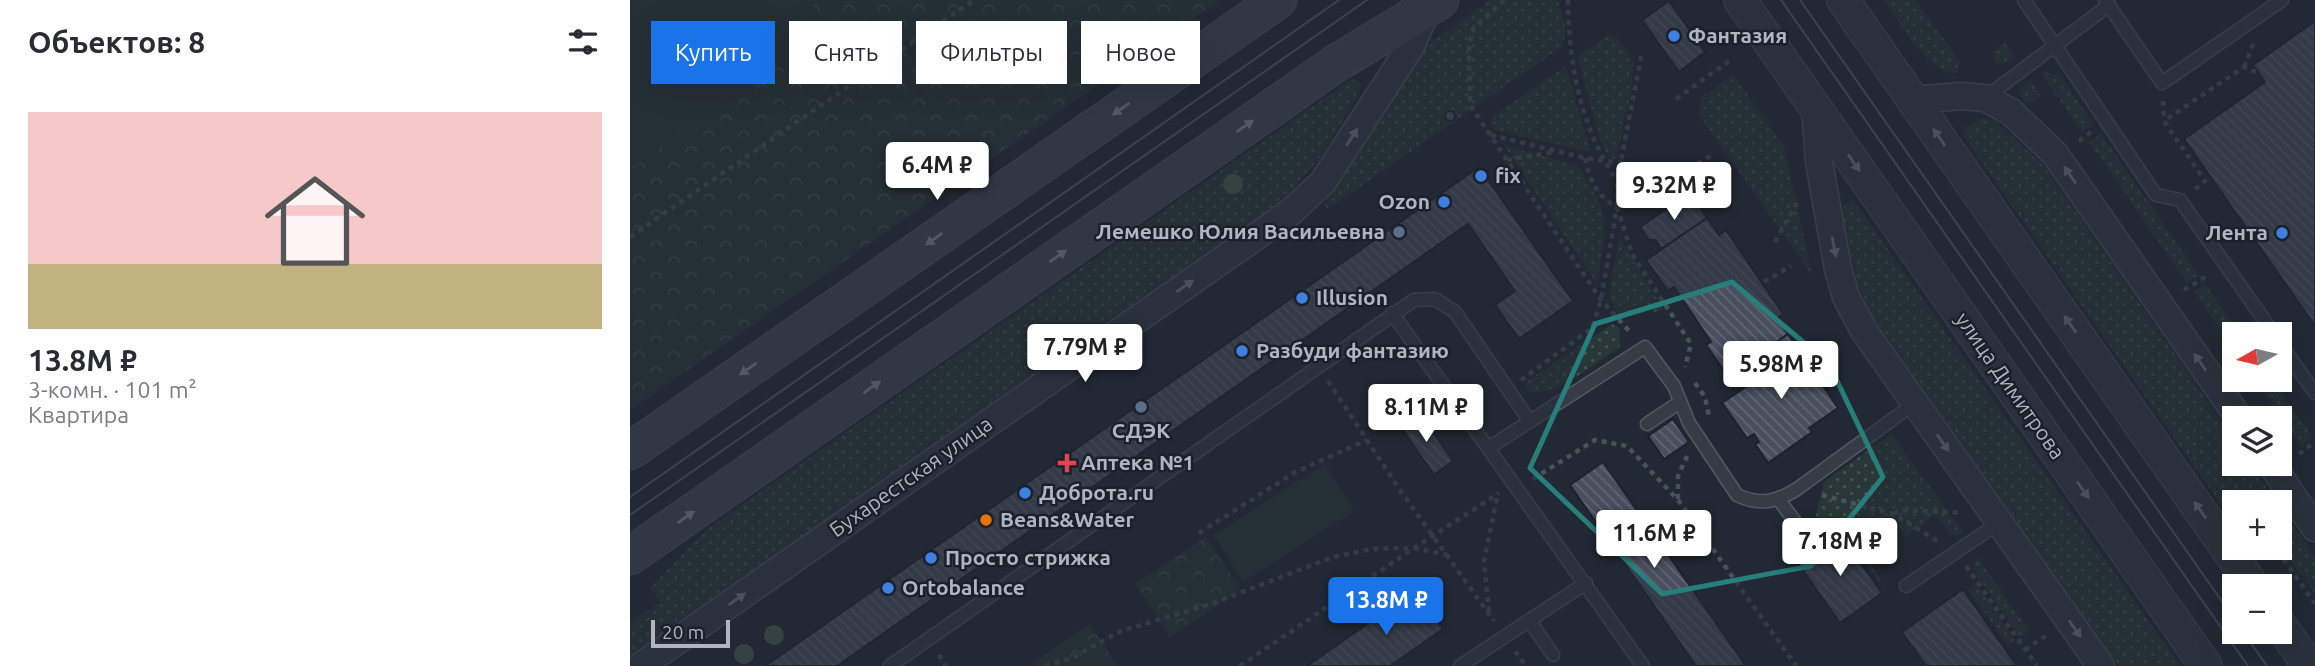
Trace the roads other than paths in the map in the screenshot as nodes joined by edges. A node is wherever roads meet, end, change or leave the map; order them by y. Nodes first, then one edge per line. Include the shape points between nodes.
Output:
1 (1278, 0) edge
2 (1740, 0) edge
3 (1843, 0) edge
4 (2024, 0) edge
5 (2283, 0) edge
6 (2107, 2) edge
7 (1434, 5) edge
8 (2055, 46) junction
9 (1986, 98) junction
10 (1913, 100) junction
11 (1815, 107) junction
12 (1392, 313) junction
13 (2266, 322) edge
14 (2292, 361) edge
15 (2315, 393) edge
16 (1680, 402) junction
17 (1915, 403) junction
18 (2231, 406) edge
19 (1529, 420) junction
20 (1647, 424) dead end
21 (1490, 447) junction
22 (630, 451) edge
23 (2279, 476) edge
24 (1779, 500) junction
25 (2000, 522) junction
26 (2315, 528) edge
27 (1814, 547) dead end
28 (630, 556) edge
29 (2245, 574) edge
30 (1586, 583) junction
31 (1906, 586) dead end
32 (1529, 620) junction
33 (2292, 642) edge
34 (1553, 655) dead end
35 (641, 666) edge
36 (890, 666) edge
37 (1460, 666) edge
38 (1643, 666) edge
39 (2101, 666) edge
40 (2206, 666) edge
41 (2309, 666) edge

1 -> 22 main road
2 - 11 street, улица Димитрова
3 - 10 street
4 - 8 lane
5 - 6 lane via 2162,83
6 - 8 lane
28 -> 7 main road, Бухарестская улица via 1302,87
35 -> 7 street, Бухарестская улица via 1291,212 1323,182
8 - 9 lane
8 - 13 lane via 2156,195 2180,200
9 - 10 street
18 -> 9 street via 2055,154 2011,112
29 -> 10 street
11 -> 17 street via 1819,162 1846,297
11 -> 40 street, улица Димитрова
12 - 19 lane via 1414,300 1435,299 1455,312
12 - 21 lane
12 - 36 lane
14 - 15 lane
16 - 19 lane via 1674,386 1645,347
16 - 20 lane
16 - 24 lane via 1737,495 1757,502
17 - 24 lane
17 -> 25 street
19 - 21 lane
21 - 30 lane
23 - 26 street
24 - 27 lane
25 - 31 lane
25 -> 39 street
30 - 32 lane
30 - 38 lane
32 - 34 lane
32 - 37 lane
33 - 41 street

